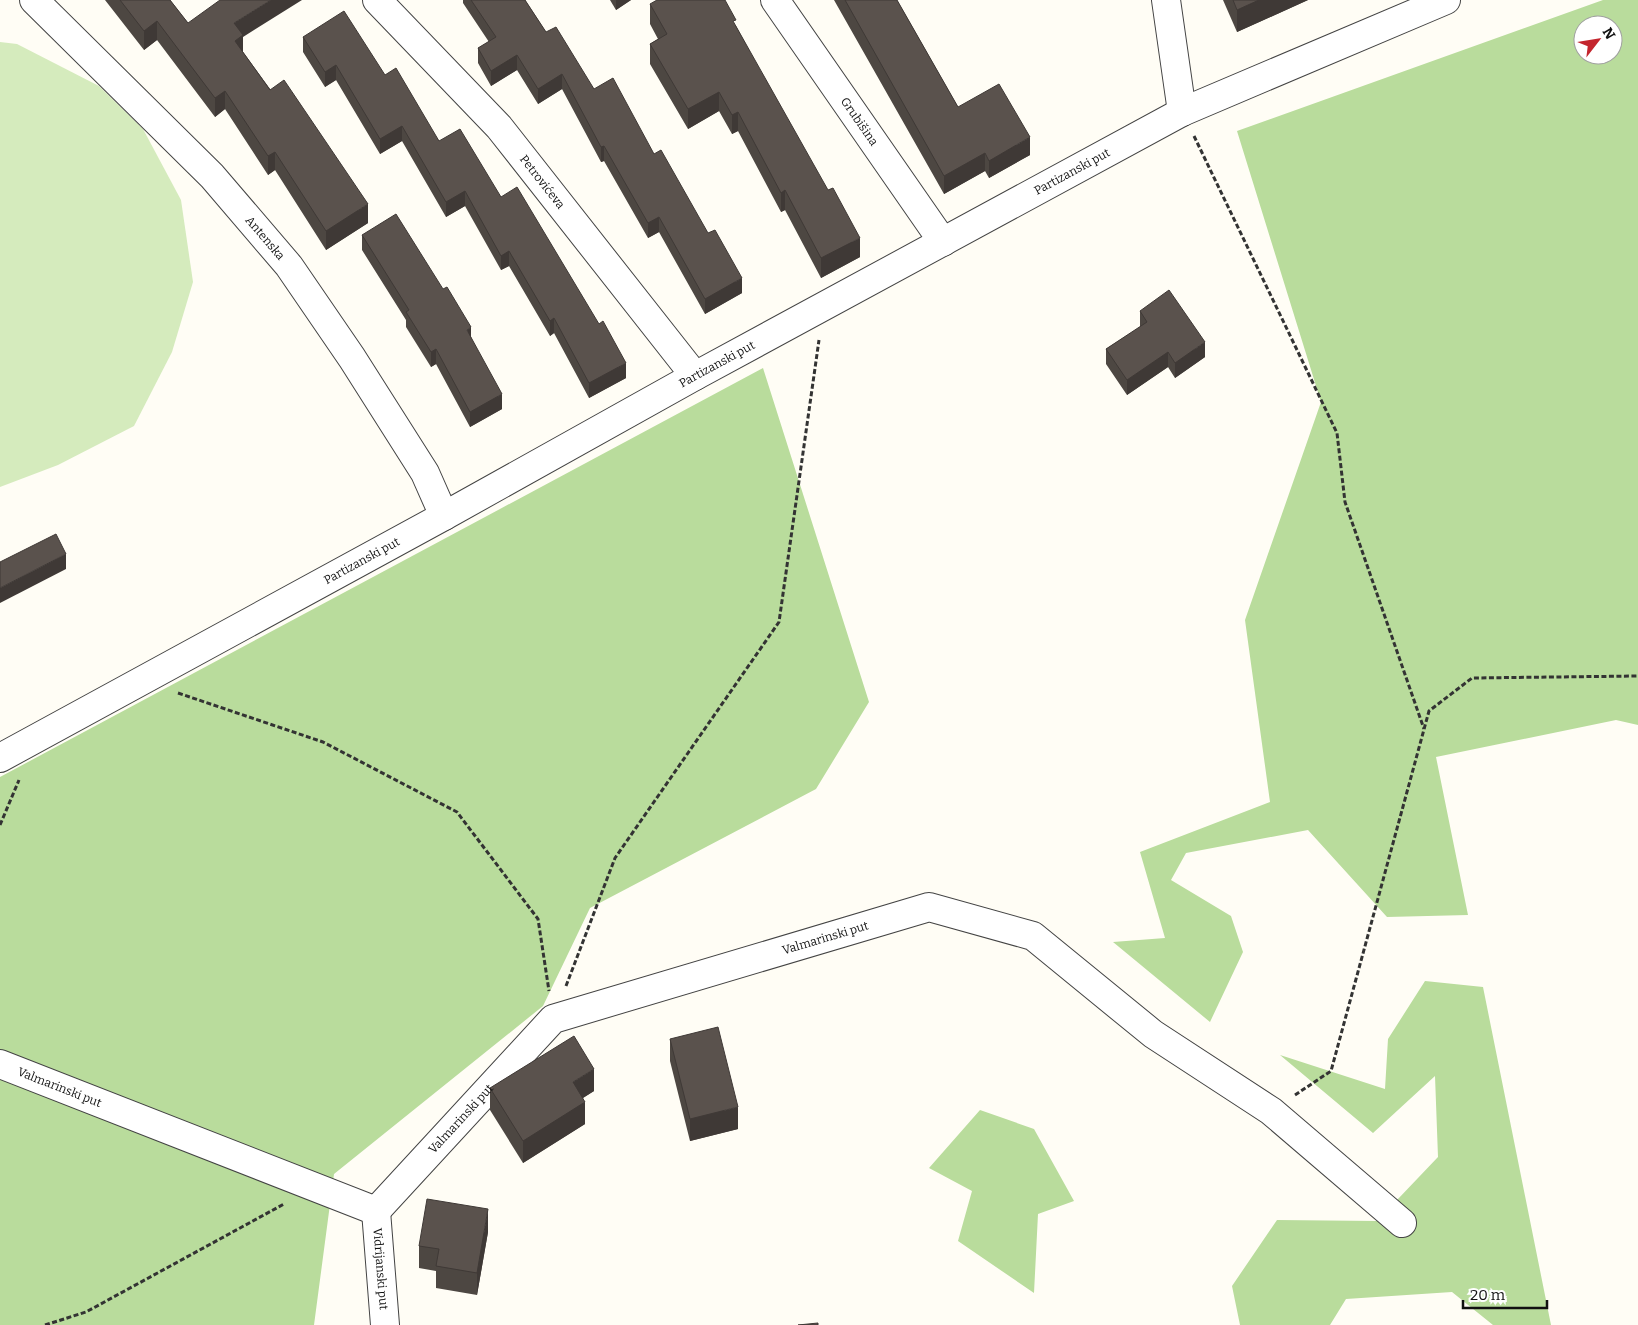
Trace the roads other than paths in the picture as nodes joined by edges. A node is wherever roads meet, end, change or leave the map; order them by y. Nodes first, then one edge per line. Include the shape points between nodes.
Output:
1 (34, 0) edge
2 (377, 0) edge
3 (774, 0) edge
4 (1166, 0) edge
5 (1446, 0) edge
6 (1182, 112) junction
7 (943, 242) junction
8 (695, 376) junction
9 (444, 516) junction
10 (0, 758) edge
11 (0, 1064) edge
12 (376, 1211) junction
13 (1402, 1223) dead end
14 (385, 1325) edge

1 - 9 street, Antenska via 212,176 289,266 425,473
2 - 8 street, Petrovićeva via 499,127
3 - 7 street, Grubišina
4 - 6 street
5 - 6 street, Partizanski put
6 - 7 street, Partizanski put
7 - 8 street, Partizanski put
8 - 9 street, Partizanski put
9 - 10 street, Partizanski put
11 - 12 street, Valmarinski put
12 - 13 street, Valmarinski put via 553,1019 929,907 1032,936 1153,1034 1271,1111
12 - 14 street, Vidrijanski put

